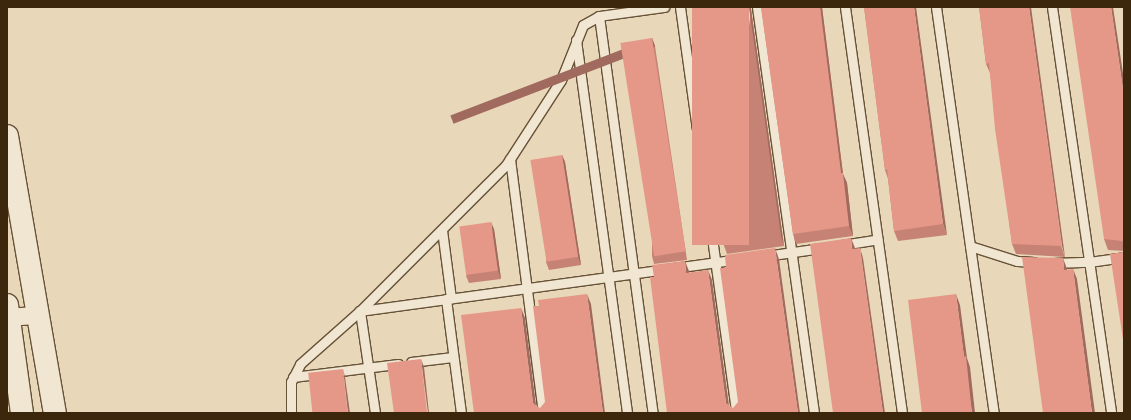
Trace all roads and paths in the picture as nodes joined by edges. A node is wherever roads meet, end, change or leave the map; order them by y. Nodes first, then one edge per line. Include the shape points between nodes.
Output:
1 (659, 7) edge
2 (680, 7) edge
3 (756, 7) edge
4 (845, 7) edge
5 (936, 7) edge
6 (1052, 7) edge
7 (599, 16) junction
8 (576, 40) junction
9 (7, 136) edge
10 (510, 159) junction
11 (442, 230) junction
12 (878, 239) junction
13 (970, 246) junction
14 (791, 252) junction
15 (1124, 257) edge
16 (716, 262) junction
17 (1089, 262) junction
18 (634, 274) junction
19 (608, 278) junction
20 (526, 289) junction
21 (449, 299) junction
22 (360, 311) junction
23 (8, 313) edge
24 (38, 315) junction
25 (453, 357) junction
26 (369, 368) junction
27 (293, 378) junction
28 (22, 413) edge
29 (55, 413) edge
30 (291, 413) edge
31 (375, 413) edge
32 (461, 413) edge
33 (543, 413) edge
34 (627, 413) edge
35 (653, 413) edge
36 (736, 413) edge
37 (814, 413) edge
38 (902, 413) edge
39 (994, 413) edge
40 (1110, 413) edge

1 - 7 lane
2 - 16 lane
3 - 14 lane
4 - 12 lane
5 - 13 lane
6 - 17 lane
7 - 8 lane via 583,24
7 - 18 lane
8 - 10 lane via 560,80
8 - 19 lane
9 - 24 main road
10 - 11 lane
10 - 20 lane
11 - 21 lane
11 - 22 lane
12 - 14 lane
12 - 38 lane
13 - 17 lane via 1017,261
13 - 39 lane
14 - 16 lane
14 - 37 lane
15 - 17 lane
16 - 18 lane
16 - 36 lane
17 - 40 lane
18 - 19 lane
18 - 35 lane
19 - 20 lane
19 - 34 lane
20 - 21 lane
20 - 33 lane
21 - 22 lane
21 - 25 lane
22 - 26 lane
22 - 27 lane via 300,364
23 - 24 street
23 - 28 main road
24 - 29 main road
25 - 26 lane
25 - 32 lane
26 - 27 lane
26 - 31 lane
27 - 30 lane

